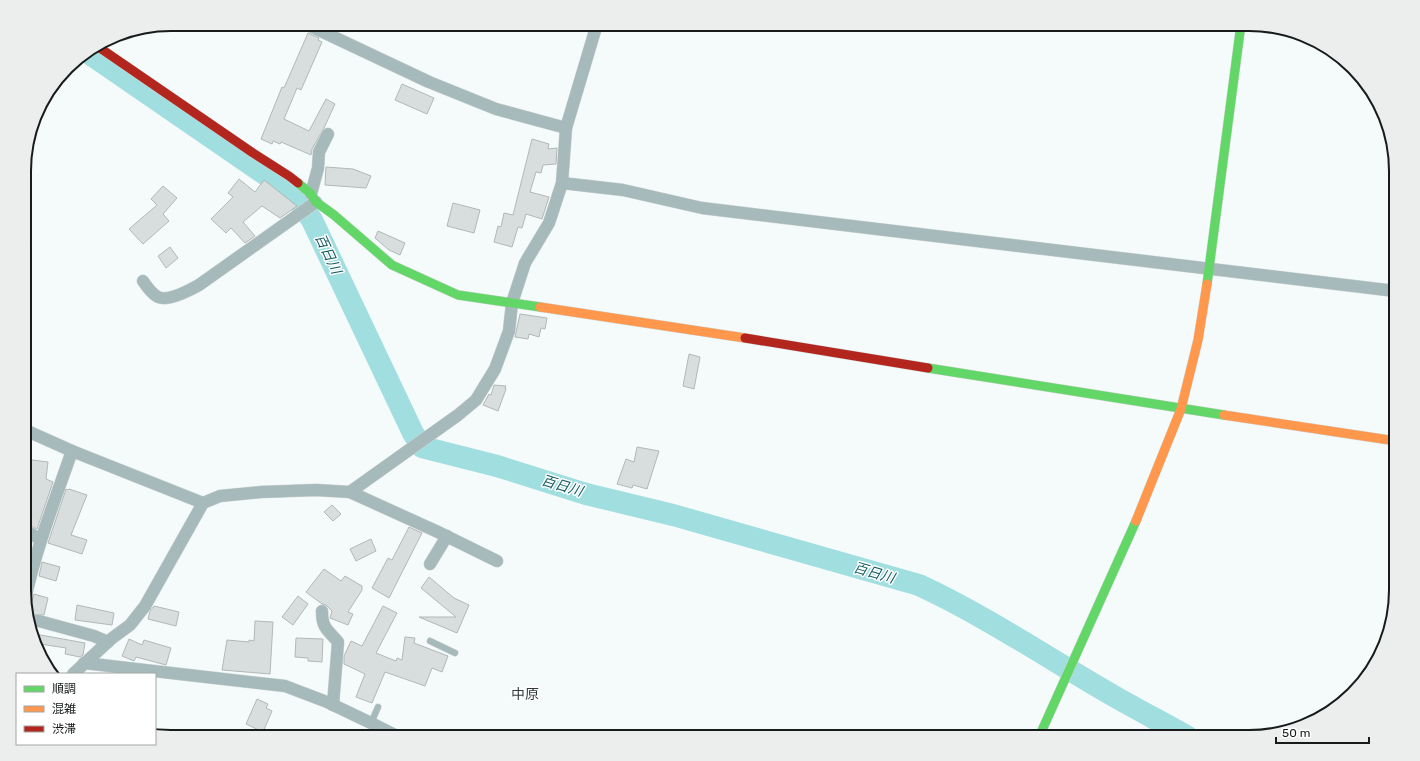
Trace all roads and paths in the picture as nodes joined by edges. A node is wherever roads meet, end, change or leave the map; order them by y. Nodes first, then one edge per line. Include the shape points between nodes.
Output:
1 (321, 31) edge
2 (595, 31) edge
3 (1240, 31) edge
4 (102, 49) edge
5 (566, 128) junction
6 (328, 134) dead end
7 (562, 183) junction
8 (309, 205) junction
9 (1210, 268) junction
10 (143, 281) dead end
11 (1389, 290) edge
12 (512, 303) junction
13 (1181, 409) junction
14 (31, 433) edge
15 (1389, 440) edge
16 (72, 451) junction
17 (350, 492) junction
18 (203, 503) junction
19 (31, 534) edge
20 (447, 536) junction
21 (41, 540) junction
22 (497, 561) dead end
23 (430, 564) dead end
24 (31, 574) edge
25 (322, 611) dead end
26 (35, 621) edge
27 (430, 641) dead end
28 (108, 642) junction
29 (455, 654) dead end
30 (84, 663) junction
31 (74, 673) edge
32 (333, 705) junction
33 (378, 707) dead end
34 (371, 722) junction
35 (386, 730) edge
36 (1042, 730) edge

1 - 5 street via 429,82 496,109
2 - 5 street
3 - 9 street
4 - 8 street via 289,176
5 - 7 street
6 - 8 street via 319,152
7 - 9 street via 623,190 702,208
7 - 12 street via 549,223 525,263
8 - 10 street via 188,291 170,298 159,298
8 - 12 street via 334,215 392,265 409,267 458,295
9 - 11 street
9 - 13 street via 1198,340
12 - 13 street via 865,356
12 - 17 street via 509,331 500,358 490,380 476,400
13 - 15 street
13 - 36 street via 1139,515
14 - 16 street
16 - 18 street
16 - 21 street
17 - 18 street via 261,492 220,496
17 - 20 street
18 - 28 street via 145,606 130,625
19 - 21 street
20 - 22 street
20 - 23 street
21 - 24 street
25 - 32 street via 324,626 338,642
26 - 28 street
27 - 29 lane
28 - 30 street
30 - 31 street
30 - 32 street via 284,686
32 - 34 street
33 - 34 lane
34 - 35 street

